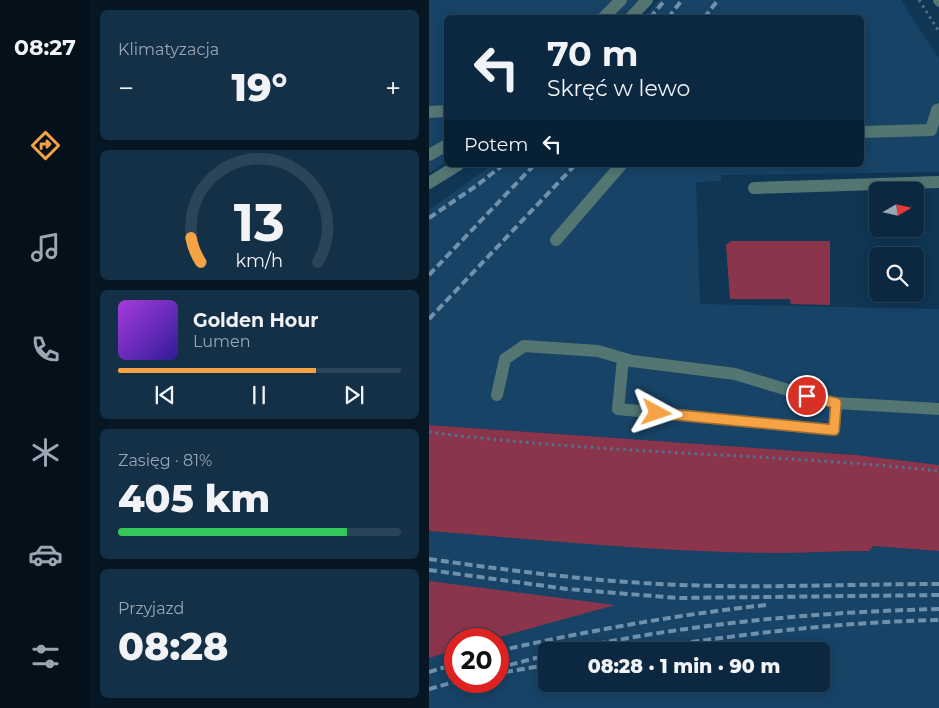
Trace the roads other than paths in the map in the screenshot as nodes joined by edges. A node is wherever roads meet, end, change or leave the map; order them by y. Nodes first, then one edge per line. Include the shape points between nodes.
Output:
1 (621, 0) edge
2 (647, 0) edge
3 (606, 15) edge
4 (633, 15) edge
5 (939, 109) edge
6 (429, 112) edge
7 (444, 112) edge
8 (864, 132) edge
9 (444, 148) edge
10 (429, 155) edge
11 (455, 167) edge
12 (619, 167) edge
13 (939, 182) edge
14 (429, 183) edge
15 (754, 188) dead end
16 (556, 240) dead end
17 (623, 358) junction
18 (497, 395) dead end
19 (836, 403) junction
20 (939, 409) edge

1 - 3 lane
2 - 4 lane
5 - 8 lane via 931,130
6 - 7 lane
9 - 10 lane
11 - 14 lane
12 - 16 lane
13 - 15 lane
17 - 18 lane via 598,351 525,346 505,359
17 - 19 lane via 735,374
17 - 19 lane via 618,409 834,430
19 - 20 lane

